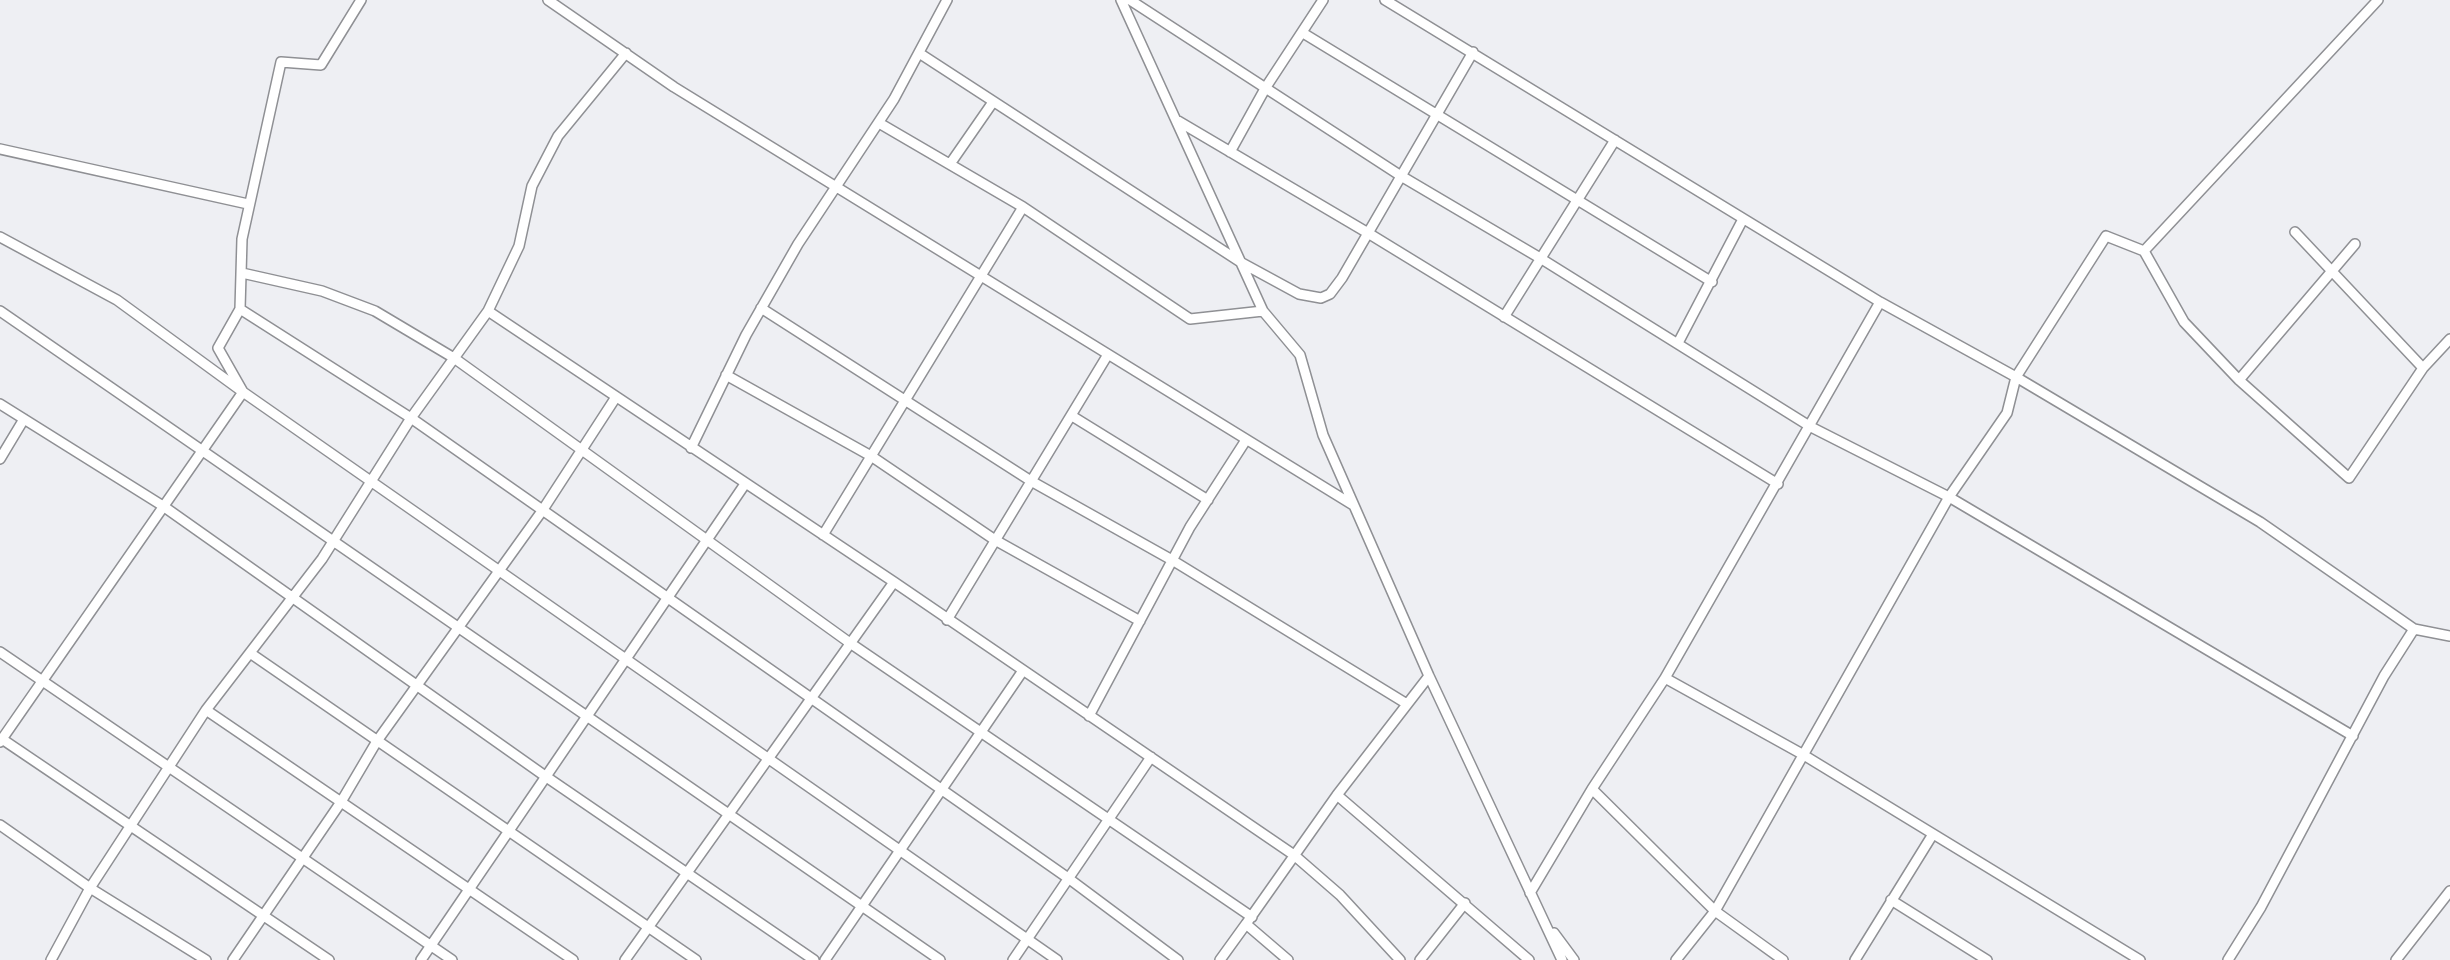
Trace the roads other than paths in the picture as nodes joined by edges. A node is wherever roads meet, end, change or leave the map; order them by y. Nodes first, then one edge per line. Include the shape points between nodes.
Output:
1 (361, 0) edge
2 (548, 0) edge
3 (947, 0) edge
4 (1121, 0) edge
5 (1130, 0) edge
6 (1324, 0) edge
7 (1385, 0) edge
8 (2378, 0) edge
9 (1303, 33) junction
10 (1473, 52) junction
11 (626, 53) junction
12 (919, 53) junction
13 (1266, 87) junction
14 (993, 102) junction
15 (1437, 115) junction
16 (1176, 120) junction
17 (879, 122) junction
18 (1615, 140) junction
19 (0, 149) edge
20 (1230, 152) junction
21 (950, 164) junction
22 (1401, 176) junction
23 (836, 186) junction
24 (1577, 200) junction
25 (248, 204) junction
26 (1023, 207) junction
27 (1743, 219) junction
28 (2295, 232) dead end
29 (1368, 233) junction
30 (0, 237) edge
31 (2355, 244) dead end
32 (2144, 251) junction
33 (1540, 258) junction
34 (1242, 263) junction
35 (242, 273) junction
36 (2333, 273) junction
37 (979, 275) junction
38 (1712, 282) junction
39 (1880, 302) junction
40 (761, 308) junction
41 (240, 309) junction
42 (0, 311) edge
43 (488, 311) junction
44 (1263, 312) junction
45 (1504, 317) junction
46 (2450, 339) edge
47 (1678, 343) junction
48 (1107, 356) junction
49 (454, 358) junction
50 (2423, 368) junction
51 (726, 375) junction
52 (2016, 377) junction
53 (2239, 380) junction
54 (243, 392) junction
55 (616, 397) junction
56 (905, 400) junction
57 (0, 404) edge
58 (1072, 416) junction
59 (411, 418) junction
60 (24, 419) junction
61 (1811, 427) junction
62 (1246, 440) junction
63 (691, 447) junction
64 (582, 450) junction
65 (202, 452) junction
66 (871, 456) junction
67 (0, 459) edge
68 (371, 481) junction
69 (1031, 481) junction
70 (745, 484) junction
71 (1778, 484) junction
72 (1950, 497) junction
73 (1208, 500) junction
74 (1353, 505) junction
75 (163, 506) junction
76 (542, 511) junction
77 (823, 535) junction
78 (705, 539) junction
79 (995, 540) junction
80 (335, 541) junction
81 (1172, 560) junction
82 (498, 570) junction
83 (894, 582) junction
84 (293, 597) junction
85 (666, 597) junction
86 (947, 620) junction
87 (1140, 621) junction
88 (459, 626) junction
89 (2414, 629) junction
90 (2450, 636) edge
91 (850, 643) junction
92 (0, 652) edge
93 (250, 653) junction
94 (625, 657) junction
95 (1022, 672) junction
96 (1429, 676) junction
97 (1665, 678) junction
98 (41, 679) junction
99 (417, 684) junction
100 (810, 699) junction
101 (1407, 704) junction
102 (206, 710) junction
103 (587, 714) junction
104 (1089, 716) junction
105 (979, 733) junction
106 (2353, 736) junction
107 (1, 740) edge
108 (377, 741) junction
109 (1802, 754) junction
110 (768, 757) junction
111 (1151, 757) junction
112 (170, 767) junction
113 (545, 776) junction
114 (1592, 789) junction
115 (942, 792) junction
116 (1337, 795) junction
117 (341, 802) junction
118 (731, 815) junction
119 (1109, 818) junction
120 (0, 825) edge
121 (131, 827) junction
122 (509, 830) junction
123 (1933, 834) junction
124 (902, 849) junction
125 (1294, 855) junction
126 (301, 858) junction
127 (689, 874) junction
128 (1068, 878) junction
129 (90, 888) junction
130 (469, 889) junction
131 (2450, 891) edge
132 (1530, 893) junction
133 (1891, 900) junction
134 (1465, 903) junction
135 (862, 906) junction
136 (1715, 911) junction
137 (261, 915) junction
138 (1541, 915) junction
139 (1249, 920) junction
140 (649, 927) junction
141 (1027, 938) junction
142 (432, 945) junction
143 (1857, 959) edge
144 (51, 960) edge
145 (205, 960) edge
146 (233, 960) edge
147 (329, 960) edge
148 (421, 960) edge
149 (453, 960) edge
150 (573, 960) edge
151 (625, 960) edge
152 (696, 960) edge
153 (814, 960) edge
154 (825, 960) edge
155 (940, 960) edge
156 (1013, 960) edge
157 (1057, 960) edge
158 (1178, 960) edge
159 (1220, 960) edge
160 (1288, 960) edge
161 (1400, 960) edge
162 (1420, 960) edge
163 (1529, 960) edge
164 (1562, 960) edge
165 (1574, 960) edge
166 (1676, 960) edge
167 (1783, 960) edge
168 (1987, 960) edge
169 (2140, 960) edge
170 (2228, 960) edge
171 (2396, 960) edge

1 - 25 street via 321,65 281,62
2 - 11 street
3 - 12 street
4 - 16 street
5 - 13 street
6 - 9 street
7 - 10 street
8 - 32 street
9 - 13 street
9 - 15 street
10 - 15 street
10 - 18 street
11 - 23 street
11 - 43 street via 558,136 532,186 519,246
12 - 14 street
12 - 17 street
13 - 20 street
13 - 22 street
14 - 21 street
14 - 34 street
15 - 22 street
15 - 24 street
16 - 20 street
16 - 34 street
17 - 21 street
17 - 23 street
18 - 24 street
18 - 27 street
19 - 25 street
20 - 29 street
21 - 26 street
22 - 29 street
22 - 33 street
23 - 37 street
23 - 40 street
24 - 33 street
24 - 38 street
25 - 35 street
26 - 37 street
26 - 44 street via 1189,319
27 - 38 street
27 - 39 street
28 - 36 street
29 - 34 street via 1342,278 1321,298 1299,294
29 - 45 street
30 - 54 street via 117,300
31 - 36 street
32 - 52 street via 2106,236
32 - 53 street via 2184,322
33 - 45 street
33 - 47 street
34 - 44 street
35 - 41 street
35 - 49 street via 322,291 375,311
36 - 50 street
36 - 53 street
37 - 48 street
37 - 56 street
38 - 47 street
39 - 52 street
39 - 61 street
40 - 51 street
40 - 56 street
41 - 54 street via 218,348
41 - 59 street
42 - 65 street
43 - 49 street
43 - 55 street
44 - 74 street via 1300,355 1323,435
45 - 71 street
46 - 50 street
47 - 61 street
48 - 58 street
48 - 62 street
49 - 59 street
49 - 64 street
50 - 53 street via 2349,478
51 - 63 street
51 - 66 street
52 - 72 street via 2007,412
52 - 89 street via 2260,522
54 - 65 street
54 - 68 street
55 - 63 street
55 - 64 street
56 - 66 street
56 - 69 street
57 - 60 street
58 - 69 street
58 - 73 street
59 - 68 street
59 - 76 street
60 - 67 street
60 - 75 street
61 - 71 street
61 - 72 street
62 - 73 street
62 - 74 street
63 - 70 street
64 - 76 street
64 - 78 street
65 - 75 street
65 - 80 street
66 - 77 street
66 - 79 street
68 - 80 street
68 - 82 street
69 - 79 street
69 - 81 street
70 - 77 street
70 - 78 street
71 - 97 street
72 - 106 street
72 - 109 street
73 - 81 street
74 - 96 street
75 - 84 street
75 - 98 street
76 - 82 street
76 - 85 street
77 - 83 street
78 - 85 street
78 - 91 street
79 - 86 street
79 - 87 street
80 - 84 street
80 - 88 street
81 - 87 street
81 - 101 street
82 - 88 street
82 - 94 street
83 - 86 street
83 - 91 street
84 - 93 street
84 - 99 street
85 - 94 street
85 - 100 street
86 - 95 street
87 - 104 street
88 - 99 street
88 - 103 street
89 - 90 street
89 - 106 street
91 - 100 street
91 - 105 street
92 - 98 street
93 - 102 street
93 - 108 street
94 - 103 street
94 - 110 street
95 - 104 street
95 - 105 street
96 - 101 street
96 - 132 street
97 - 109 street
97 - 114 street
98 - 107 street
98 - 112 street
99 - 108 street
99 - 113 street
100 - 110 street
100 - 115 street
101 - 116 street
102 - 112 street
102 - 117 street
103 - 113 street
103 - 118 street
104 - 111 street
105 - 115 street
105 - 119 street
106 - 170 street
107 - 121 street
108 - 117 street
108 - 122 street
109 - 123 street
109 - 136 street
110 - 118 street
110 - 124 street
111 - 119 street
111 - 125 street
112 - 121 street
112 - 126 street
113 - 122 street
113 - 127 street
114 - 132 street
114 - 136 street
115 - 124 street
115 - 128 street
116 - 125 street
116 - 134 street
117 - 126 street
117 - 130 street
118 - 127 street
118 - 135 street
119 - 128 street
119 - 139 street
120 - 129 street
121 - 129 street
121 - 137 street
122 - 130 street
122 - 140 street
123 - 133 street
123 - 169 street
124 - 135 street
124 - 141 street
125 - 139 street
125 - 161 street via 1340,895
126 - 137 street
126 - 142 street
127 - 140 street
127 - 153 street
128 - 141 street
128 - 158 street
129 - 144 street
129 - 145 street
130 - 142 street
130 - 150 street
131 - 171 street
132 - 138 street
133 - 143 street
133 - 168 street
134 - 162 street
134 - 163 street
135 - 154 street
135 - 155 street
136 - 166 street
136 - 167 street
137 - 146 street
137 - 147 street
138 - 164 street
138 - 165 street
139 - 159 street
139 - 160 street
140 - 151 street
140 - 152 street
141 - 156 street
141 - 157 street
142 - 148 street
142 - 149 street

